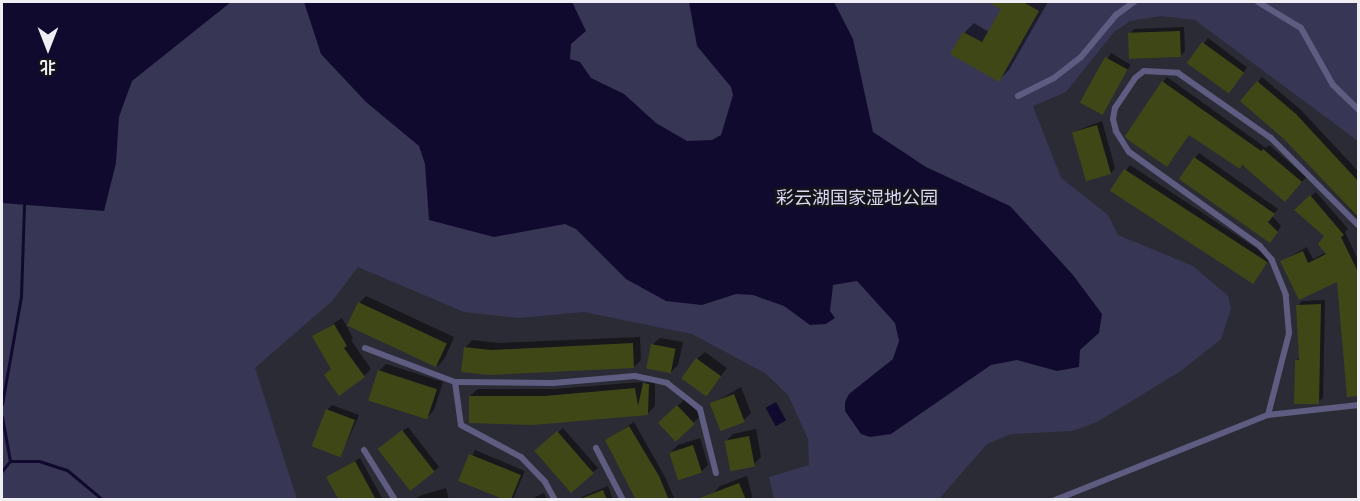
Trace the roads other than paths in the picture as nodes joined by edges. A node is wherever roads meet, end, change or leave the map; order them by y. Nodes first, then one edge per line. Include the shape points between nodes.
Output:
1 (1134, 2) edge
2 (1258, 2) edge
3 (1018, 96) dead end
4 (1359, 109) edge
5 (1359, 225) edge
6 (365, 348) dead end
7 (455, 382) junction
8 (1359, 405) edge
9 (1268, 415) junction
10 (596, 448) dead end
11 (364, 450) dead end
12 (716, 473) dead end
13 (395, 500) edge
14 (555, 500) edge
15 (623, 500) edge
16 (1054, 500) edge

1 - 3 lane via 1116,15 1081,57 1054,78
2 - 4 lane via 1301,28 1334,85
5 - 9 lane via 1271,138 1178,73 1144,71 1115,108 1116,131 1129,152 1260,246 1272,260 1286,295 1289,323
6 - 7 lane
7 - 12 lane via 543,383 635,376 668,382 700,409
7 - 14 lane via 461,425 521,457 545,482
8 - 9 lane
9 - 16 lane
10 - 15 lane
11 - 13 lane

